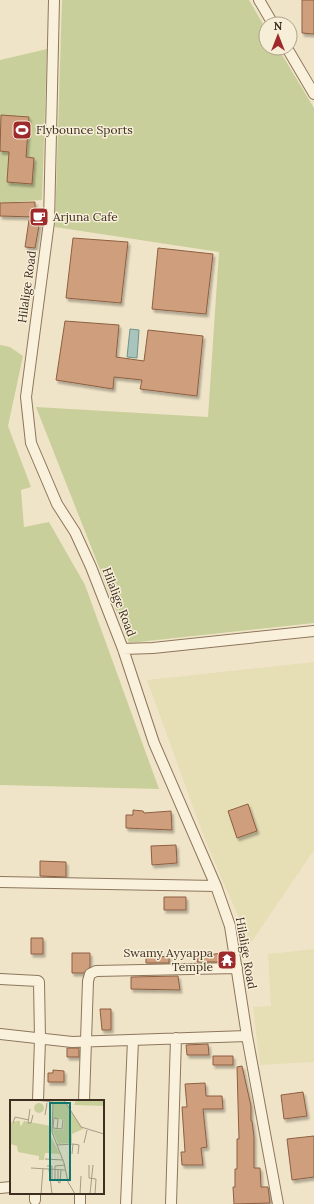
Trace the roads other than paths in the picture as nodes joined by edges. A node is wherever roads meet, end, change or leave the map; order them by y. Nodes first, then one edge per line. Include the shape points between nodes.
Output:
1 (54, 0) edge
2 (259, 0) edge
3 (268, 16) edge
4 (292, 56) edge
5 (314, 94) edge
6 (314, 630) edge
7 (123, 649) junction
8 (0, 882) edge
9 (216, 886) junction
10 (237, 968) junction
11 (0, 979) edge
12 (0, 1034) edge
13 (247, 1036) junction
14 (40, 1038) junction
15 (176, 1038) junction
16 (133, 1040) junction
17 (86, 1041) junction
18 (38, 1100) edge
19 (84, 1100) edge
20 (10, 1187) edge
21 (0, 1188) edge
22 (126, 1204) edge
23 (171, 1204) edge
24 (278, 1204) edge

1 - 7 street, Hilalige Road via 49,222 26,397 31,443 57,504 75,532 91,567
2 - 3 street
4 - 5 street
6 - 7 street
7 - 9 street, Hilalige Road via 154,743
8 - 9 street
9 - 10 street, Hilalige Road via 230,926
10 - 13 street, Hilalige Road
10 - 17 street via 96,971 90,974 88,981
11 - 14 street via 39,982
12 - 14 street
13 - 15 street
13 - 24 street, Hilalige Road
14 - 17 street
14 - 18 street
15 - 16 street
15 - 23 street
16 - 17 street
16 - 22 street
17 - 19 street
20 - 21 street

